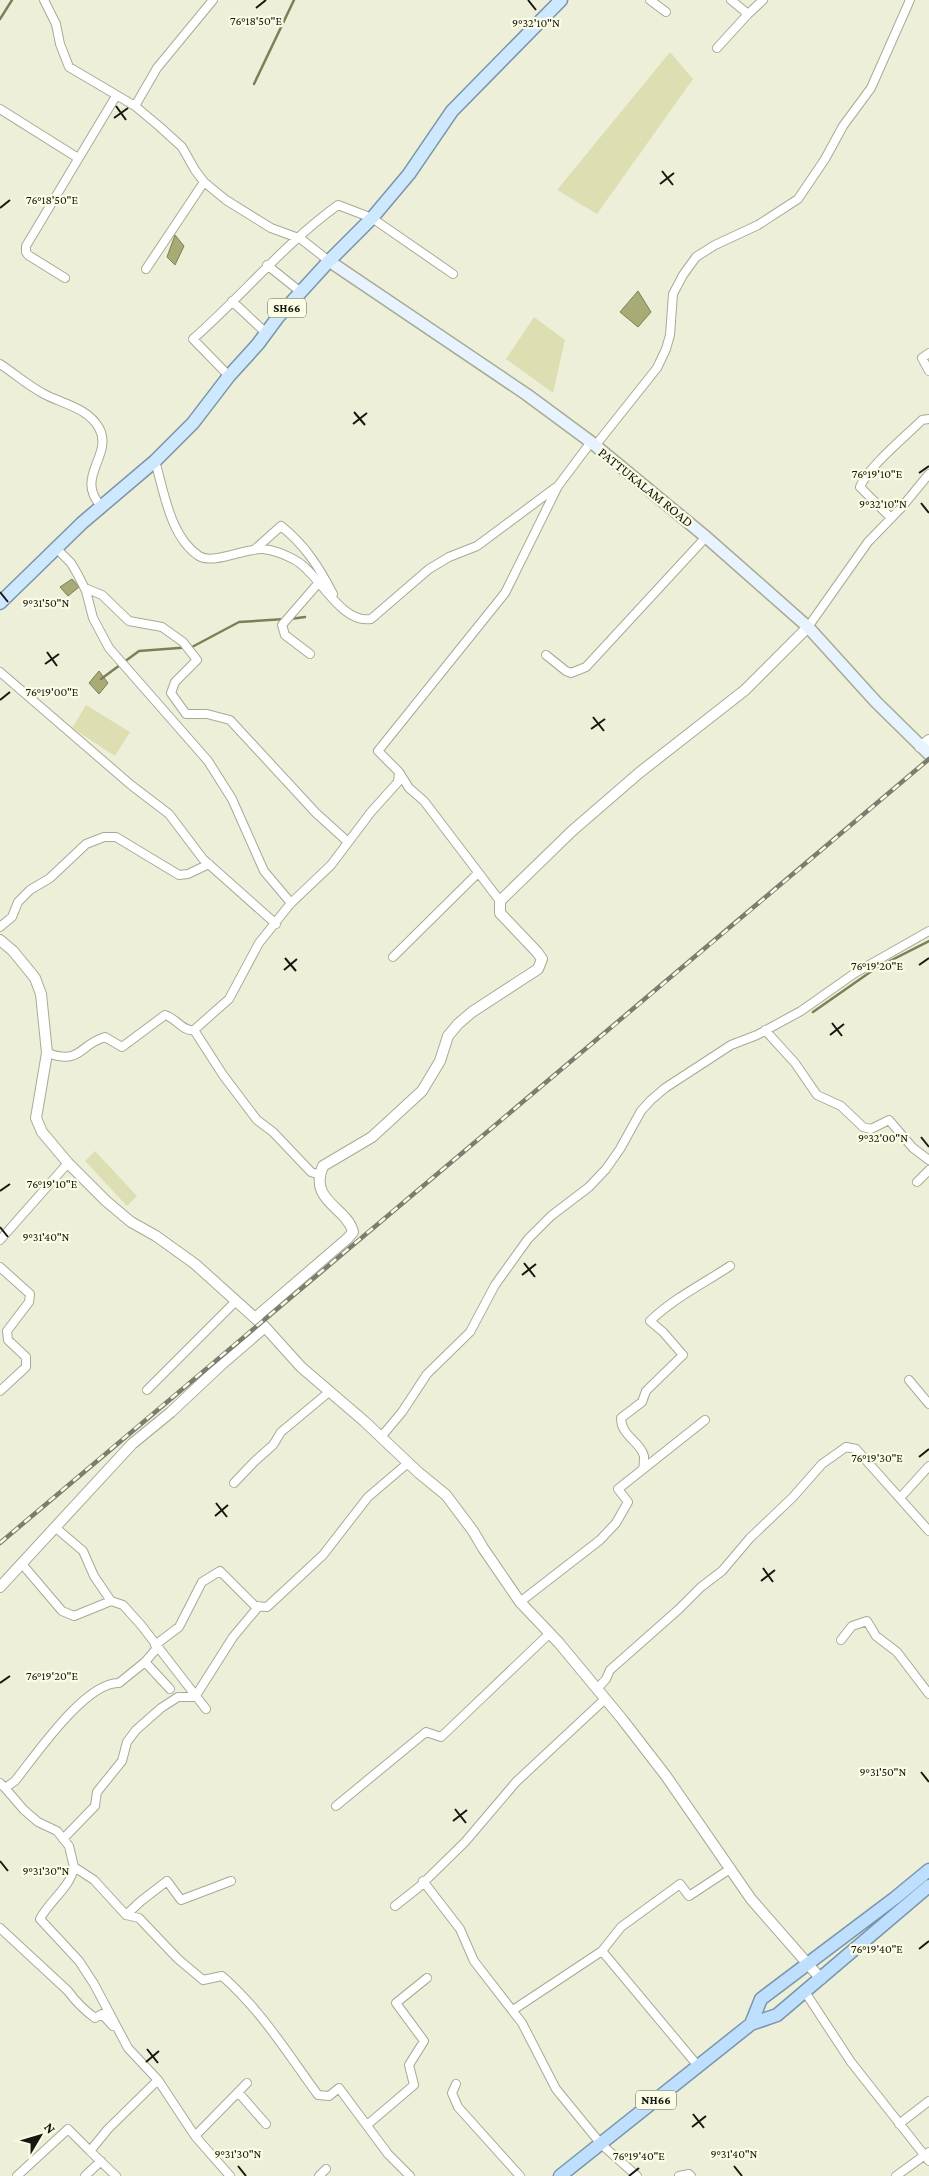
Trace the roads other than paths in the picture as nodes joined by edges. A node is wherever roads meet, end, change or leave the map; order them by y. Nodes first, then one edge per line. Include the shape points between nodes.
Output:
1 (44, 0) edge
2 (213, 0) edge
3 (561, 0) edge
4 (650, 0) edge
5 (731, 0) edge
6 (763, 0) edge
7 (910, 0) edge
8 (666, 12) dead end
9 (748, 14) junction
10 (717, 48) dead end
11 (116, 96) junction
12 (135, 106) junction
13 (0, 108) edge
14 (78, 158) junction
15 (204, 182) junction
16 (372, 218) junction
17 (298, 238) junction
18 (329, 261) junction
19 (267, 265) junction
20 (146, 269) dead end
21 (453, 274) dead end
22 (65, 278) dead end
23 (302, 293) junction
24 (232, 302) junction
25 (266, 333) junction
26 (929, 353) edge
27 (0, 364) edge
28 (929, 371) edge
29 (229, 376) junction
30 (929, 419) edge
31 (593, 444) junction
32 (155, 460) junction
33 (929, 474) edge
34 (558, 486) junction
35 (101, 506) junction
36 (891, 518) junction
37 (706, 537) junction
38 (56, 548) junction
39 (254, 550) junction
40 (324, 576) junction
41 (319, 584) junction
42 (85, 588) junction
43 (0, 602) edge
44 (339, 605) junction
45 (808, 627) junction
46 (310, 654) dead end
47 (546, 655) dead end
48 (0, 672) edge
49 (926, 747) edge
50 (399, 772) junction
51 (348, 842) junction
52 (209, 864) junction
53 (478, 873) junction
54 (500, 901) junction
55 (291, 903) junction
56 (276, 924) junction
57 (0, 927) edge
58 (929, 931) edge
59 (0, 940) edge
60 (393, 957) dead end
61 (194, 1030) junction
62 (765, 1030) junction
63 (47, 1053) junction
64 (929, 1160) edge
65 (68, 1163) junction
66 (929, 1170) edge
67 (320, 1174) junction
68 (917, 1182) dead end
69 (0, 1240) edge
70 (730, 1266) dead end
71 (0, 1267) edge
72 (236, 1301) junction
73 (255, 1318) junction
74 (265, 1327) junction
75 (909, 1380) dead end
76 (147, 1390) dead end
77 (0, 1392) edge
78 (329, 1392) junction
79 (929, 1404) edge
80 (705, 1420) dead end
81 (381, 1436) junction
82 (408, 1464) junction
83 (929, 1466) edge
84 (644, 1468) junction
85 (234, 1483) dead end
86 (900, 1498) junction
87 (56, 1528) junction
88 (929, 1531) edge
89 (22, 1564) junction
90 (0, 1587) edge
91 (111, 1601) junction
92 (520, 1602) junction
93 (259, 1606) junction
94 (549, 1634) junction
95 (841, 1640) dead end
96 (156, 1647) junction
97 (145, 1662) junction
98 (597, 1688) junction
99 (170, 1689) dead end
100 (929, 1694) edge
101 (196, 1697) junction
102 (605, 1699) junction
103 (206, 1709) dead end
104 (3, 1786) edge
105 (336, 1806) dead end
106 (63, 1839) junction
107 (74, 1867) junction
108 (730, 1869) junction
109 (929, 1870) edge
110 (231, 1881) dead end
111 (423, 1881) junction
112 (929, 1886) edge
113 (394, 1906) dead end
114 (126, 1915) junction
115 (0, 1928) edge
116 (602, 1951) junction
117 (808, 1964) junction
118 (427, 1978) dead end
119 (820, 1979) junction
120 (805, 1992) junction
121 (513, 2010) junction
122 (751, 2024) junction
123 (120, 2035) junction
124 (698, 2066) junction
125 (158, 2080) junction
126 (247, 2083) dead end
127 (456, 2084) dead end
128 (238, 2092) junction
129 (929, 2101) edge
130 (266, 2124) dead end
131 (899, 2124) junction
132 (366, 2125) junction
133 (195, 2136) junction
134 (601, 2144) junction
135 (90, 2151) junction
136 (928, 2156) edge
137 (100, 2161) junction
138 (326, 2170) dead end
139 (18, 2176) edge
140 (85, 2176) edge
141 (116, 2176) edge
142 (230, 2176) edge
143 (319, 2176) edge
144 (410, 2176) edge
145 (520, 2176) edge
146 (560, 2176) edge
147 (637, 2176) edge
148 (679, 2176) edge
149 (691, 2176) edge
150 (896, 2176) edge

1 - 11 street via 56,24 69,67
2 - 12 street via 157,68
3 - 16 main road, SH66 via 452,111 409,174
4 - 8 street
5 - 9 street
6 - 9 street
7 - 31 street via 871,88 843,126 798,199 758,225 696,257 682,274 673,294 670,335 660,362
9 - 10 street
11 - 12 street
11 - 14 street
12 - 15 street via 182,147
13 - 14 street
14 - 22 street via 26,246 28,255
15 - 17 street via 271,228
15 - 20 street
16 - 17 street via 338,205
16 - 18 main road, SH66
16 - 21 street
17 - 18 street
17 - 19 street
18 - 23 main road, SH66
18 - 31 main road, PATTUKALAM ROAD via 526,394
19 - 23 street
19 - 24 street
23 - 25 main road, SH66
24 - 25 street
24 - 29 street via 193,339
25 - 29 main road, SH66
26 - 28 street via 922,358
27 - 35 street via 44,394 81,411 98,426 103,443 90,483 93,496
29 - 32 main road, SH66 via 193,424
30 - 36 street via 922,420 861,483 862,490
31 - 34 street
31 - 37 main road, PATTUKALAM ROAD
32 - 35 main road, SH66
32 - 39 street via 172,518 193,550 201,557 211,559
33 - 36 street
34 - 44 street via 477,546 429,569 371,619 349,613
34 - 50 street via 505,592 378,751
35 - 38 main road, SH66
36 - 45 street via 868,542
37 - 45 main road, PATTUKALAM ROAD
37 - 47 street via 586,666 571,673
38 - 42 street via 71,563
38 - 43 main road, SH66
39 - 40 street via 281,526 298,540
39 - 41 street via 276,552 295,560 305,566
40 - 41 street
40 - 44 street
41 - 44 street
41 - 46 street via 282,625 285,634
42 - 51 street via 102,595 129,621 162,627 184,642 197,660 175,682 171,693 186,714 207,714 230,720 316,813
42 - 55 street via 101,634 116,656 208,761 232,799 264,871
45 - 49 main road, PATTUKALAM ROAD
45 - 54 street via 745,690 639,773 572,831
48 - 52 street via 169,814
50 - 51 street via 398,782
50 - 53 street
51 - 55 street via 331,865
52 - 56 street
52 - 57 street via 178,875 116,837 104,837 86,844 50,878 30,890 18,902 12,917
53 - 54 street
53 - 60 street
54 - 67 street via 500,914 542,959 538,969 458,1024 448,1036 440,1061 422,1091 372,1137 323,1166
55 - 56 street
56 - 61 street via 259,943 229,999
58 - 62 street via 877,959
59 - 63 street via 25,965 38,986
61 - 63 street via 184,1028 165,1015 122,1047 105,1037 72,1057
61 - 67 street via 257,1120 311,1172
62 - 64 street via 795,1063 817,1095 841,1106 863,1127 871,1129 889,1120 913,1148
62 - 81 street via 731,1045 651,1100 606,1169 528,1239 496,1285 470,1332 426,1374 402,1412
63 - 65 street via 36,1118 42,1132
65 - 69 street
65 - 72 street via 131,1222 189,1259
66 - 68 street
67 - 73 street via 320,1188 351,1224 353,1232
70 - 84 street via 694,1287 650,1321 683,1355 646,1391 642,1402 621,1418 621,1426 641,1449
71 - 77 street via 30,1294 29,1302 8,1331 8,1340 26,1358 26,1367
72 - 73 street
72 - 76 street
73 - 74 street
74 - 78 street
74 - 87 street via 132,1444 94,1482
75 - 79 street
78 - 81 street
78 - 85 street via 281,1432 273,1445
80 - 84 street
81 - 82 street
82 - 92 street via 446,1495
82 - 93 street via 368,1497 316,1561 267,1607
83 - 86 street
84 - 92 street via 618,1489 628,1502 616,1524 580,1557
86 - 88 street
86 - 98 street via 856,1449 846,1447 838,1451 750,1538 722,1571 700,1587 610,1670
87 - 89 street
87 - 91 street via 83,1551 94,1576
89 - 90 street
89 - 91 street via 62,1611 74,1616
91 - 96 street via 123,1604
92 - 94 street
93 - 96 street via 220,1571 202,1582 179,1627
93 - 101 street via 233,1637
94 - 98 street
94 - 105 street via 441,1738 426,1732
95 - 100 street via 852,1626 867,1621 876,1636 897,1652
96 - 97 street
96 - 101 street
97 - 99 street
97 - 104 street via 119,1683 111,1682 81,1703 59,1724 15,1781
98 - 102 street
101 - 103 street
101 - 106 street via 178,1697 136,1730 127,1742 122,1761 97,1792 95,1806
102 - 108 street via 666,1776
102 - 111 street via 516,1782 464,1842
104 - 106 street via 24,1810 38,1822 57,1831
106 - 107 street via 69,1846
107 - 114 street via 94,1880
107 - 123 street via 73,1876 40,1919 79,1961
108 - 116 street via 689,1896 680,1884 621,1927
108 - 117 street via 751,1899
109 - 117 highway
110 - 114 street via 181,1900 167,1881
111 - 113 street
111 - 121 street via 460,1928 474,1960
112 - 119 highway
114 - 132 street via 139,1918 178,1959 204,1980 222,1976 239,1990 318,2095 328,2096 339,2088
115 - 123 street via 85,2011 95,2018 102,2014
116 - 121 street
116 - 124 street
117 - 119 street
117 - 122 highway via 761,1999
118 - 132 street via 396,2003 424,2041 409,2065 414,2085
119 - 120 highway
120 - 122 highway via 777,2016
120 - 131 street via 851,2062
121 - 134 street via 556,2089
122 - 124 highway, NH66
123 - 125 street
124 - 134 highway, NH66
125 - 133 street
125 - 135 street
126 - 128 street
127 - 145 street via 452,2093 458,2107
128 - 130 street
128 - 133 street
129 - 131 street
131 - 136 street
132 - 144 street
133 - 142 street
134 - 146 highway, NH66
134 - 147 street
135 - 137 street
135 - 139 street via 68,2128
136 - 150 street
137 - 140 street
137 - 141 street
138 - 143 street
148 - 149 street

